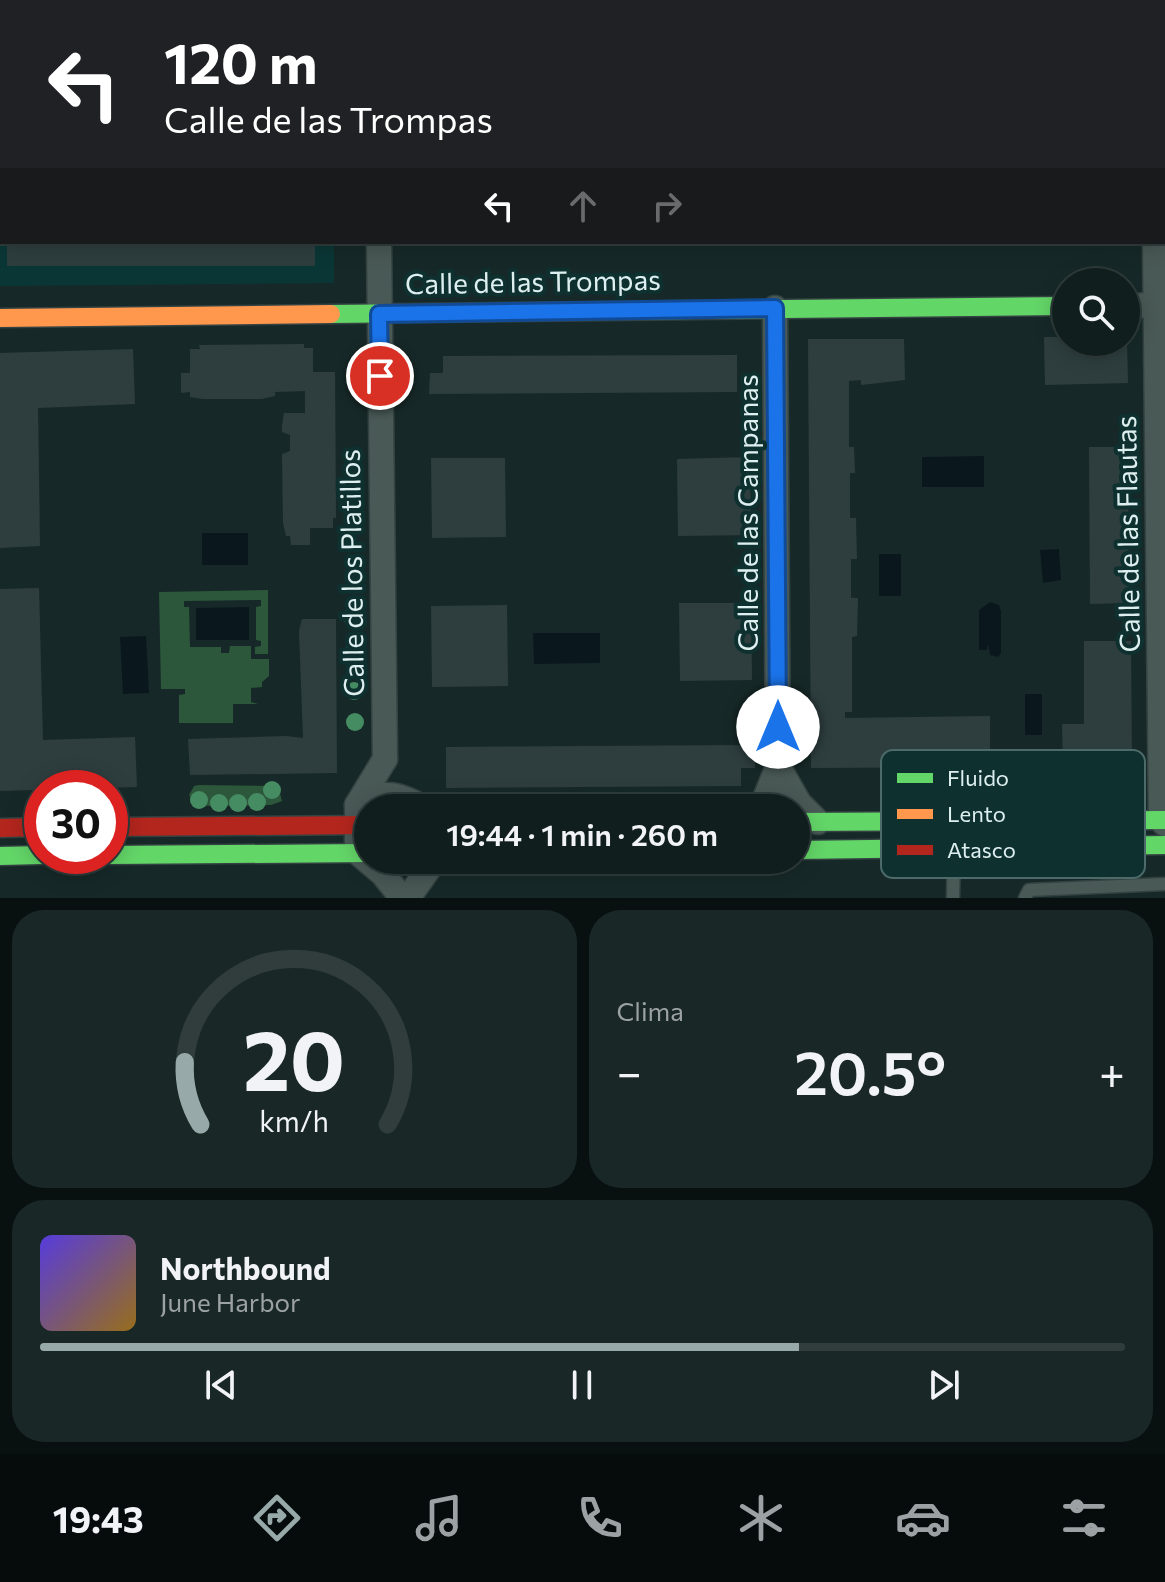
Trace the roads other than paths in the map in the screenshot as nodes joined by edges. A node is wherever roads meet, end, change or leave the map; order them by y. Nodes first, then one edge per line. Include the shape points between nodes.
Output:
1 (379, 244) edge
2 (1155, 244) edge
3 (1154, 305) junction
4 (1052, 306) edge
5 (1140, 306) edge
6 (775, 308) junction
7 (379, 314) junction
8 (0, 318) edge
9 (1161, 432) edge
10 (1163, 681) edge
11 (385, 759) junction
12 (778, 766) junction
13 (370, 794) edge
14 (410, 794) edge
15 (767, 794) edge
16 (794, 794) edge
17 (354, 818) edge
18 (1164, 821) edge
19 (810, 822) edge
20 (881, 822) edge
21 (128, 826) edge
22 (24, 827) edge
23 (0, 828) edge
24 (1145, 845) edge
25 (1165, 845) edge
26 (881, 849) edge
27 (810, 850) edge
28 (354, 852) edge
29 (24, 855) edge
30 (128, 855) edge
31 (0, 856) edge
32 (383, 874) edge
33 (425, 874) edge
34 (953, 878) edge
35 (1165, 884) edge
36 (402, 898) edge
37 (408, 898) edge
38 (953, 898) edge
39 (1025, 898) edge

1 - 7 street, Calle de los Platillos
2 - 3 street, Calle de las Flautas
3 - 5 street
3 - 9 street, Calle de las Flautas
4 - 6 main road, Calle de las Trompas
6 - 7 main road, Calle de las Trompas
6 - 12 street, Calle de las Campanas
7 - 8 main road, Calle de las Trompas
7 - 11 street, Calle de los Platillos
9 - 10 street, Calle de las Flautas
10 - 18 street, Calle de las Flautas
11 - 13 street
11 - 14 street
12 - 15 street, Calle de las Campanas
12 - 16 street, Calle de las Campanas
17 - 21 main road
19 - 20 main road
22 - 23 main road
24 - 25 main road
26 - 27 main road
28 - 30 main road
29 - 31 main road
32 - 36 street
33 - 37 street
34 - 38 lane
35 - 39 lane via 1029,890

